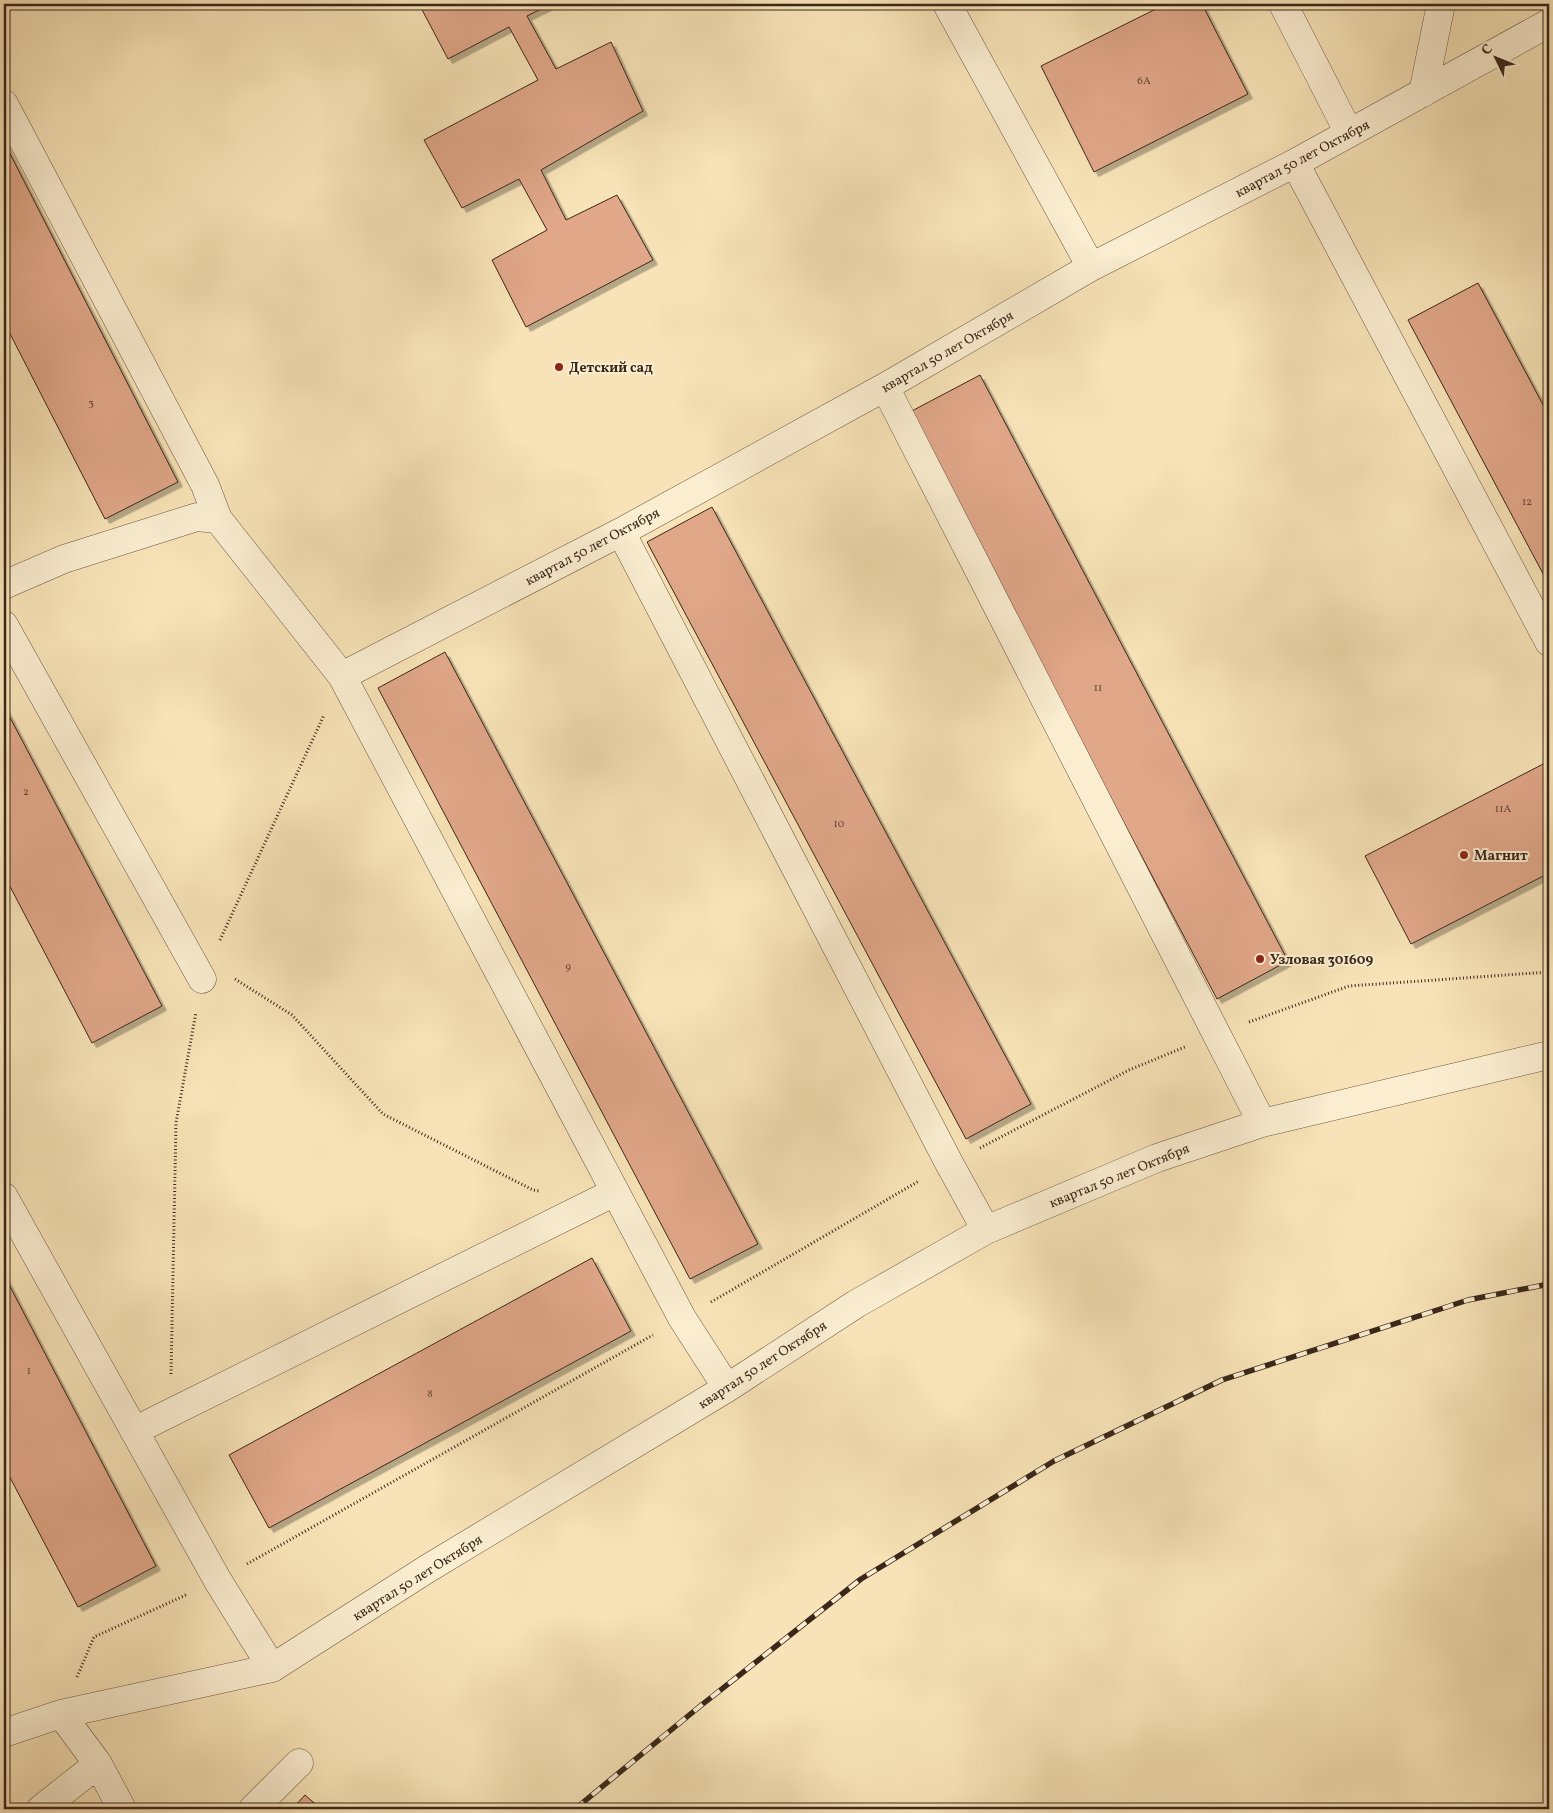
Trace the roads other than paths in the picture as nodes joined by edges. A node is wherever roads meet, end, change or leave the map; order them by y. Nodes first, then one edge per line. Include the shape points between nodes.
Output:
1 (946, 4) edge
2 (1283, 4) edge
3 (1441, 4) edge
4 (1549, 23) edge
5 (1423, 92) junction
6 (4, 104) edge
7 (1349, 133) junction
8 (1295, 163) junction
9 (1091, 267) junction
10 (885, 387) junction
11 (218, 519) junction
12 (621, 532) junction
13 (4, 585) edge
14 (4, 625) edge
15 (1549, 642) edge
16 (342, 676) junction
17 (202, 979) road end
18 (1549, 1055) edge
19 (1262, 1123) junction
20 (615, 1192) junction
21 (4, 1197) edge
22 (986, 1230) junction
23 (727, 1388) junction
24 (134, 1431) junction
25 (272, 1668) junction
26 (62, 1714) junction
27 (4, 1733) edge
28 (299, 1763) dead end
29 (98, 1764) junction
30 (41, 1809) edge
31 (122, 1809) edge
32 (253, 1809) edge

1 - 9 street
2 - 7 street
3 - 5 street
4 - 5 street, квартал 50 лет Октября
5 - 7 street, квартал 50 лет Октября
6 - 11 street via 205,485
7 - 8 street, квартал 50 лет Октября
8 - 9 street, квартал 50 лет Октября
8 - 15 street
9 - 10 street, квартал 50 лет Октября
10 - 12 street, квартал 50 лет Октября
10 - 19 street
11 - 13 street via 197,517 64,560
11 - 16 street
12 - 16 street, квартал 50 лет Октября
12 - 22 street
14 - 17 street
16 - 20 street
18 - 19 street, квартал 50 лет Октября
19 - 22 street, квартал 50 лет Октября via 1157,1158
20 - 23 street via 682,1318
20 - 24 street
21 - 24 street
22 - 23 street, квартал 50 лет Октября via 856,1304
23 - 25 street, квартал 50 лет Октября
24 - 25 street
25 - 26 street, квартал 50 лет Октября
26 - 27 street, квартал 50 лет Октября
26 - 29 street
28 - 32 street
29 - 30 street
29 - 31 street

